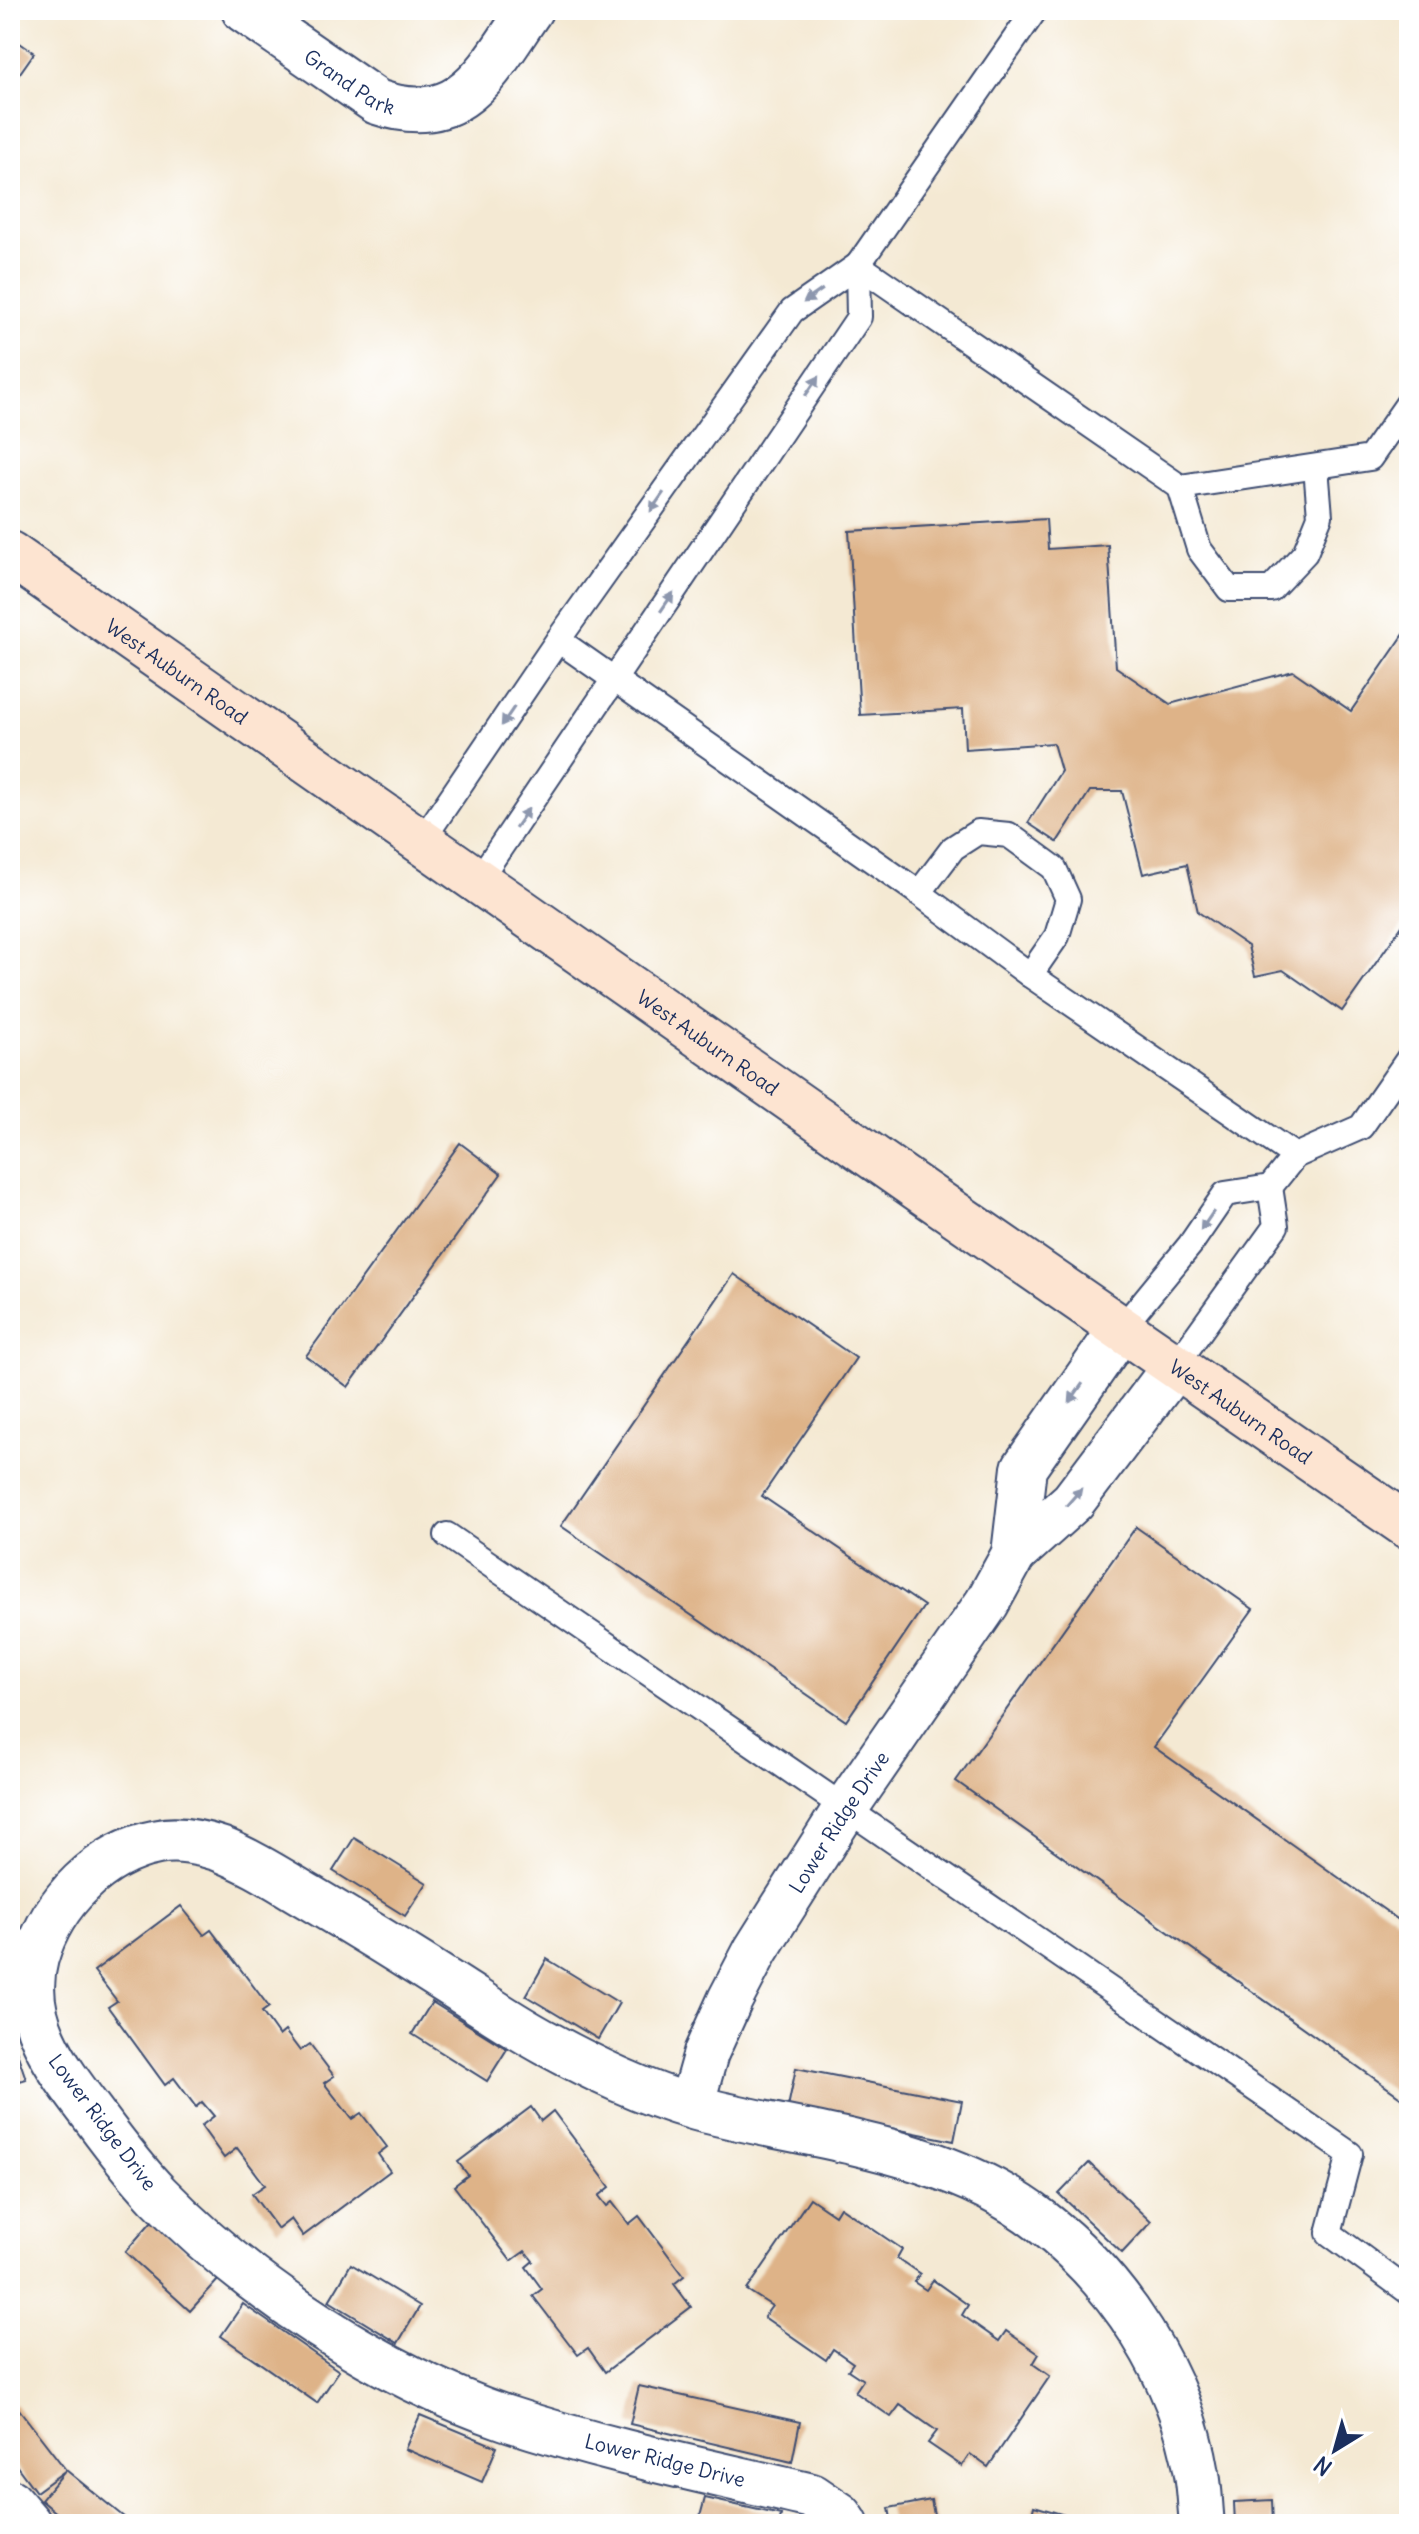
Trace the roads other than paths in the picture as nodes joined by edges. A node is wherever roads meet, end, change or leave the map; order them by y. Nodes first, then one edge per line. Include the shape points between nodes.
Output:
1 (244, 10) edge
2 (530, 10) edge
3 (1035, 10) edge
4 (858, 265) junction
5 (1409, 402) edge
6 (1316, 467) junction
7 (1180, 487) junction
8 (10, 554) edge
9 (558, 640) junction
10 (614, 681) junction
11 (421, 842) junction
12 (477, 882) junction
13 (919, 893) junction
14 (1030, 975) junction
15 (1409, 1058) edge
16 (1295, 1156) junction
17 (1270, 1187) junction
18 (1121, 1329) junction
19 (1175, 1366) junction
20 (1409, 1527) edge
21 (447, 1535) dead end
22 (1014, 1554) junction
23 (845, 1809) junction
24 (691, 2106) junction
25 (1409, 2292) edge
26 (10, 2502) edge
27 (29, 2524) edge
28 (846, 2524) edge
29 (1202, 2524) edge

1 - 2 street, Grand Park via 377,102 401,110 446,106 480,82
3 - 4 lane
4 - 7 lane
4 -> 9 lane via 792,311
10 -> 4 lane via 859,317
5 - 6 lane via 1370,458
6 - 7 lane
6 - 7 lane via 1320,516 1305,553 1271,589 1229,589 1199,549
8 - 11 main road, West Auburn Road
9 - 10 lane
9 -> 11 lane
12 -> 10 lane
10 - 13 lane
11 - 12 main road, West Auburn Road
12 - 18 main road, West Auburn Road
13 - 14 lane
13 - 14 lane via 953,848 978,832 1009,835 1054,868 1068,899 1057,936
14 - 16 lane
15 - 16 lane via 1361,1127
16 - 17 lane
17 -> 18 lane via 1225,1194
17 - 19 lane via 1276,1226
18 - 19 main road, West Auburn Road
18 -> 22 street, Lower Ridge Drive via 1024,1468
19 - 20 main road, West Auburn Road
22 -> 19 street, Lower Ridge Drive via 1073,1501
21 - 23 lane
22 - 23 street, Lower Ridge Drive via 987,1603
23 - 24 street, Lower Ridge Drive via 730,2000 706,2053
23 - 25 lane via 1350,2154 1329,2233
24 - 28 street, Lower Ridge Drive via 598,2070 538,2039 318,1902 217,1848 162,1841 100,1868 72,1890 36,1959 30,1993 39,2032 59,2069 113,2142 156,2193 205,2238 333,2336 399,2372 502,2416 609,2448 812,2496
24 - 29 street, Lower Ridge Drive via 930,2162 984,2185 1039,2219 1077,2252 1125,2307 1160,2365 1197,2471
26 - 27 street

